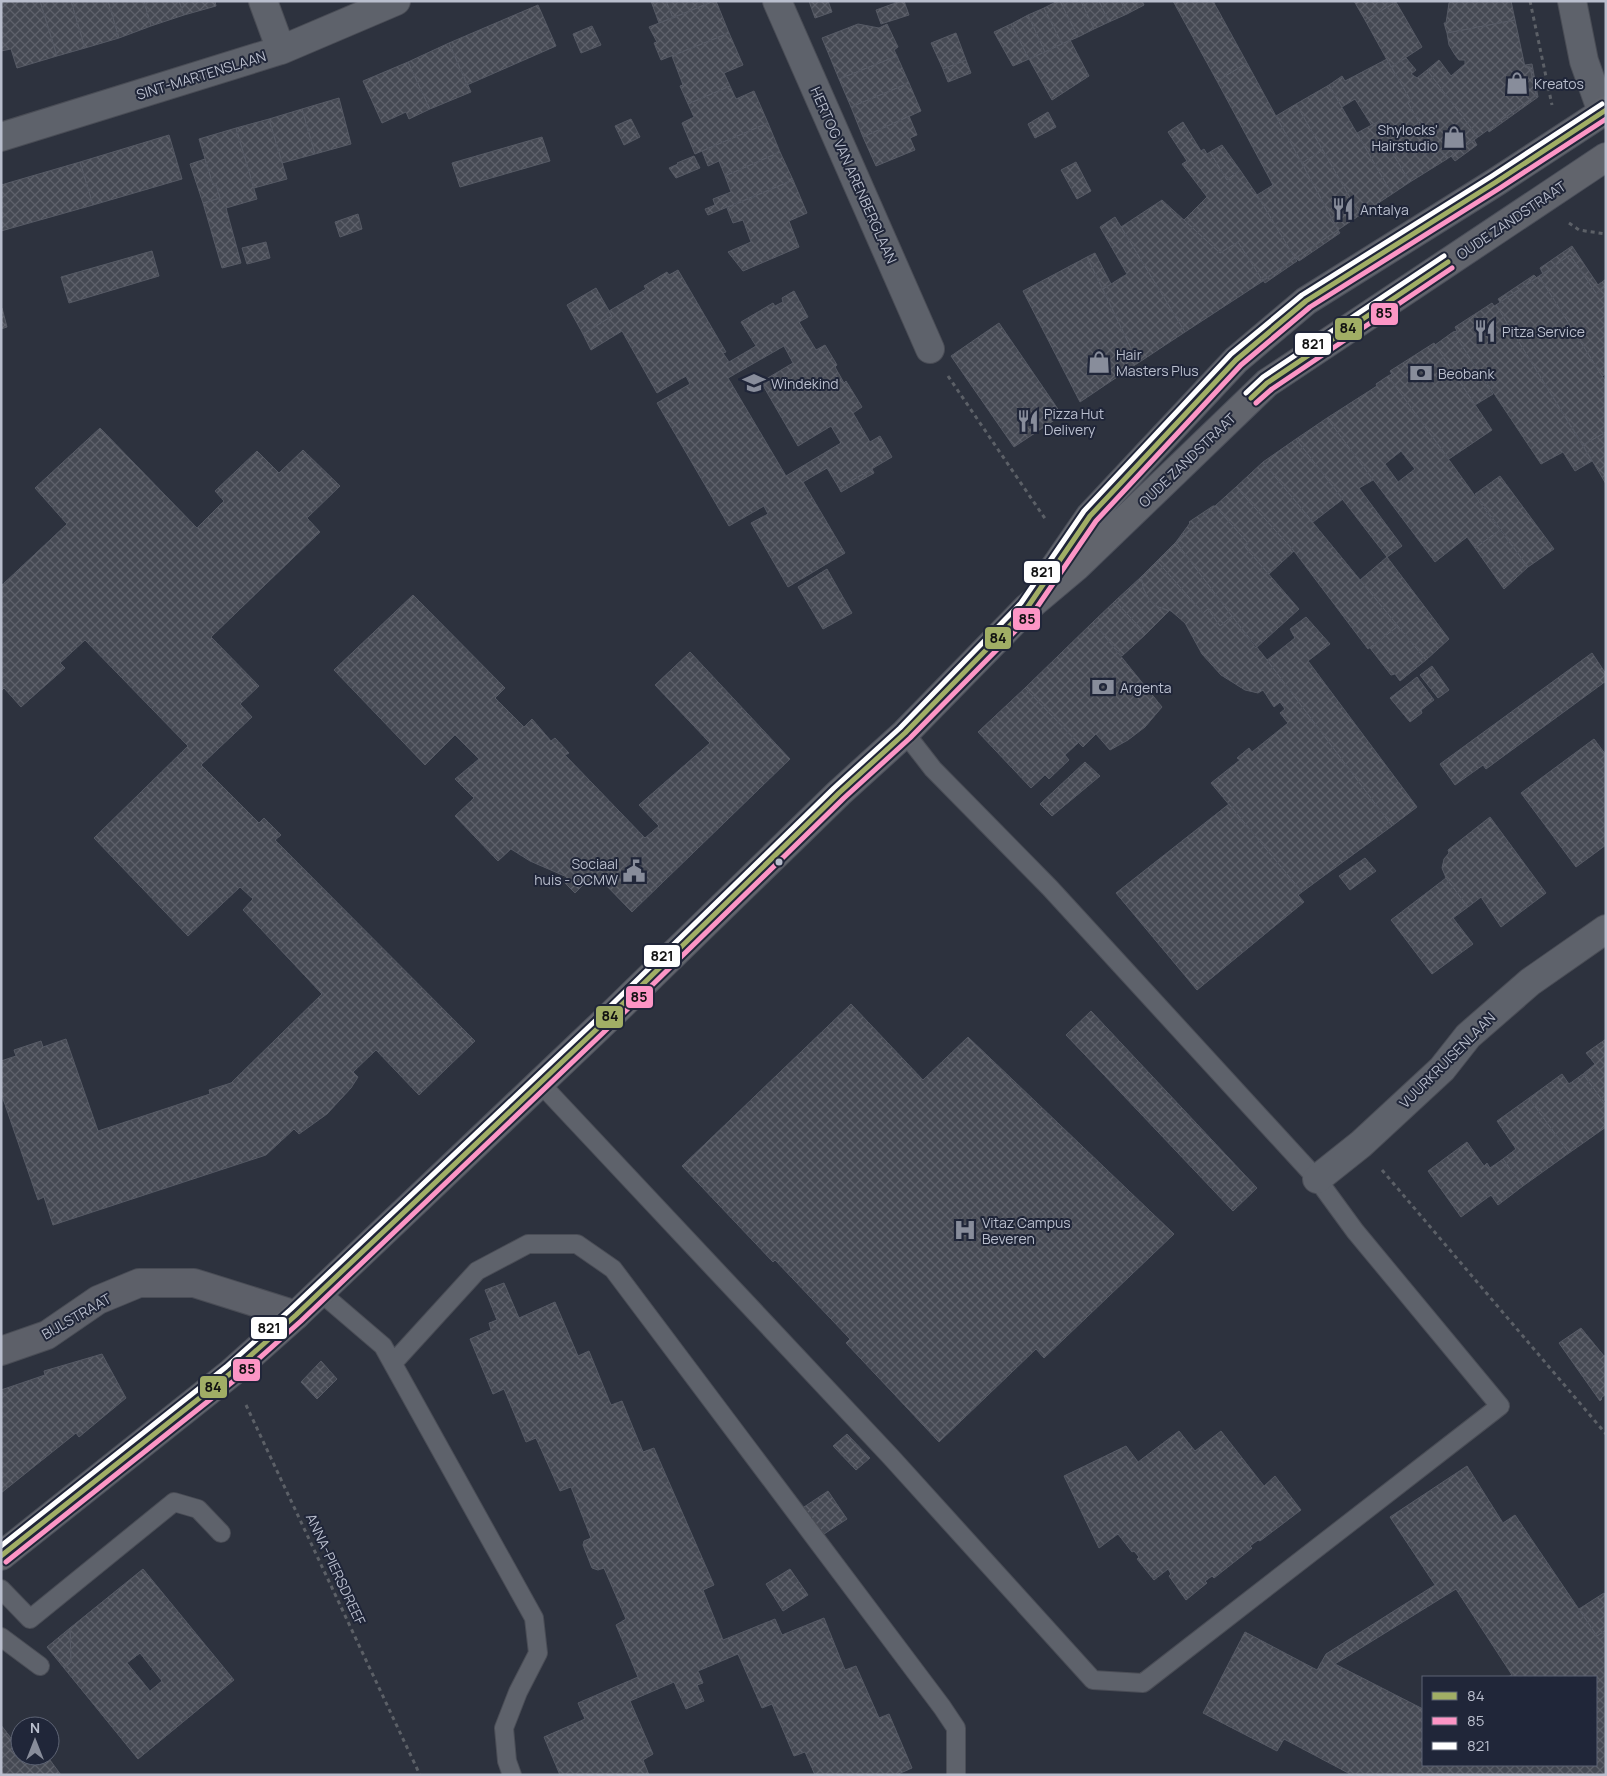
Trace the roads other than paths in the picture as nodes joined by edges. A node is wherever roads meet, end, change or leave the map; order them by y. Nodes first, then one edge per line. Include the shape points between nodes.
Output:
1 (263, 1) edge
2 (396, 1) edge
3 (777, 1) edge
4 (1572, 1) edge
5 (281, 50) junction
6 (1605, 113) edge
7 (1, 137) edge
8 (1606, 157) edge
9 (930, 349) road end
10 (1026, 608) junction
11 (905, 733) junction
12 (1606, 929) edge
13 (540, 1083) junction
14 (1317, 1179) junction
15 (320, 1292) junction
16 (296, 1315) junction
17 (1, 1351) edge
18 (393, 1363) junction
19 (221, 1533) dead end
20 (1, 1556) edge
21 (1, 1589) edge
22 (1, 1637) edge
23 (40, 1666) dead end
24 (512, 1775) edge
25 (956, 1775) edge

1 - 5 street
2 - 5 street, SINT-MARTENSLAAN
3 - 9 street, HERTOG VAN ARENBERGLAAN
4 - 6 street via 1584,61
5 - 7 street, SINT-MARTENSLAAN
6 - 10 main road, OUDE ZANDSTRAAT via 1306,301 1236,360 1090,516
8 - 10 main road, OUDE ZANDSTRAAT via 1267,382 1077,566
10 - 11 main road, OUDE ZANDSTRAAT
11 - 13 main road, OUDE ZANDSTRAAT
11 - 14 lane via 932,769 1050,888
12 - 14 street, VUURKRUISENLAAN via 1530,982 1468,1036 1442,1068 1361,1144
13 - 14 lane via 891,1456 1093,1680 1143,1684 1500,1406 1355,1231
13 - 15 main road, OUDE ZANDSTRAAT
15 - 16 main road, OUDE ZANDSTRAAT
15 - 18 lane via 383,1346
16 - 17 street, BIJLSTRAAT via 194,1284 139,1283 98,1300 47,1335
16 - 20 main road, OUDE ZANDSTRAAT via 231,1373
18 - 24 lane via 534,1618 538,1653 504,1728 507,1762
18 - 25 lane via 477,1271 528,1244 576,1244 613,1269 942,1707 956,1728
19 - 21 lane via 198,1509 174,1502 30,1620
22 - 23 lane

